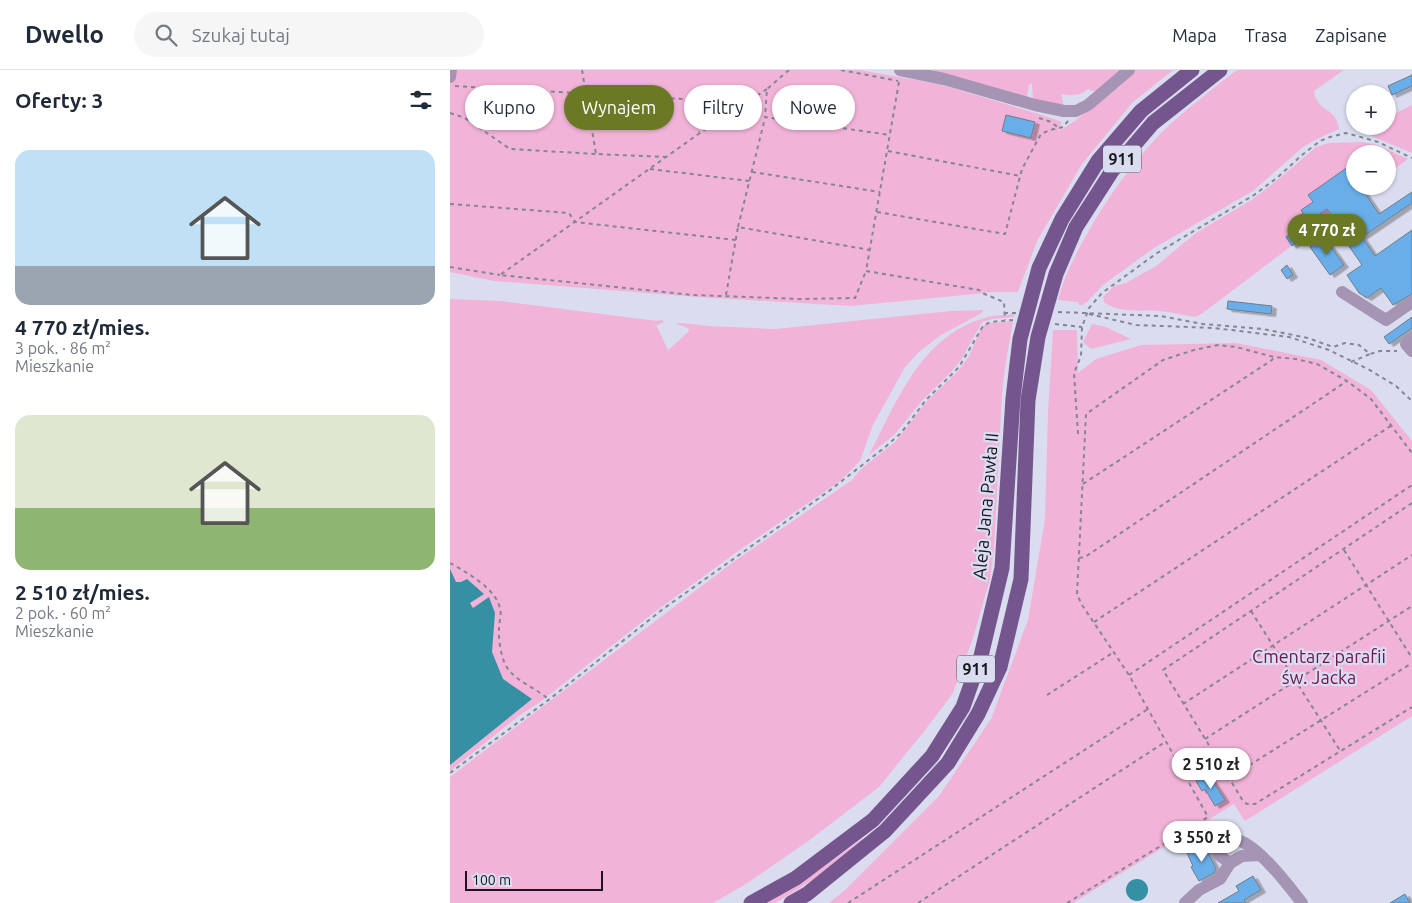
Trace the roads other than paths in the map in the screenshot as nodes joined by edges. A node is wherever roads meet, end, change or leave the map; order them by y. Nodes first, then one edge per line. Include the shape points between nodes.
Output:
1 (451, 70) edge
2 (1129, 70) edge
3 (1192, 70) edge
4 (1220, 70) edge
5 (899, 76) edge
6 (450, 77) edge
7 (1342, 292) dead end
8 (1412, 302) edge
9 (1412, 339) edge
10 (1408, 351) edge
11 (1260, 855) junction
12 (1230, 864) junction
13 (751, 903) edge
14 (790, 903) edge
15 (1185, 903) edge
16 (1302, 903) edge

1 - 6 street
2 - 5 street via 1088,105 1076,111 1035,105 944,78
3 - 13 main road, Aleja Jana Pawła II / 911 via 1141,111 1098,161 1062,219 1039,268 1020,339 1002,568 981,656 963,707 932,756 873,820 796,878
4 - 14 main road, Aleja Jana Pawła II / 911 via 1153,123 1112,171 1076,227 1056,274 1038,337 1028,400 1021,580 1000,667 978,714 948,764 885,831 807,894
7 - 8 street via 1386,320
9 - 10 street via 1406,344
11 - 12 street via 1242,856
11 - 12 street via 1240,840 1226,839 1218,849 1219,855
11 - 16 street
12 - 15 street via 1220,879 1199,890

